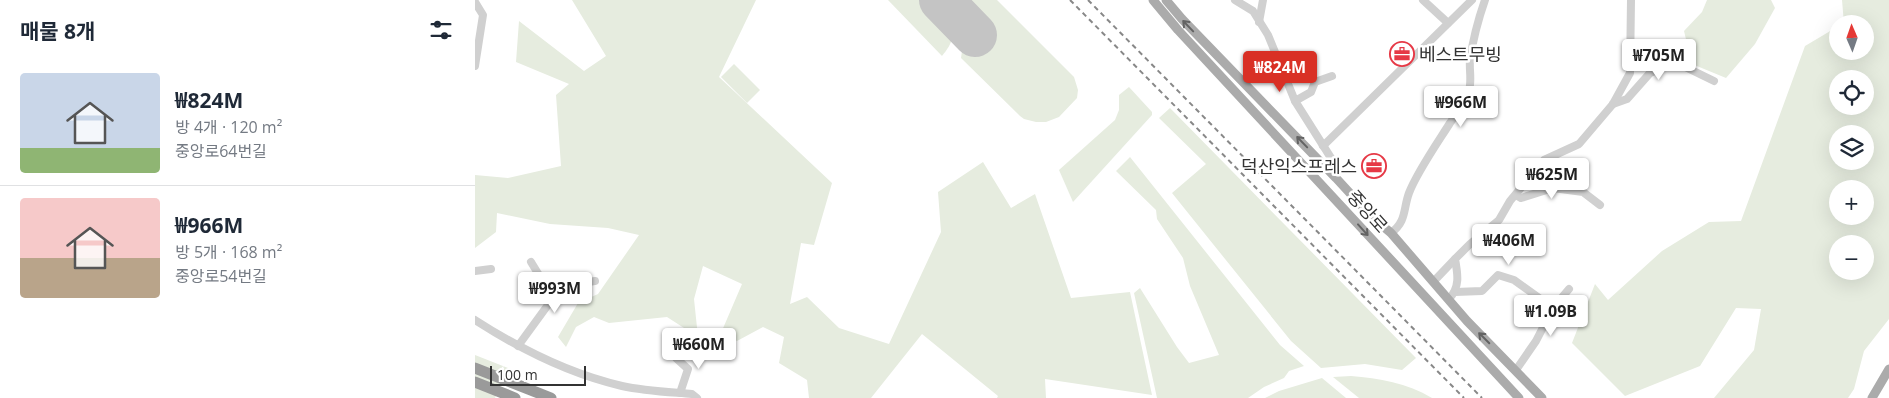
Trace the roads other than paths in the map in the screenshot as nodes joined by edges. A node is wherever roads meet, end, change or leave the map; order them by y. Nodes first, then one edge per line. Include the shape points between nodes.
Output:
1 (1153, 0) edge
2 (1166, 0) edge
3 (1235, 0) edge
4 (1263, 0) edge
5 (1423, 0) edge
6 (1472, 0) edge
7 (1485, 0) edge
8 (1631, 0) edge
9 (475, 2) edge
10 (1259, 22) junction
11 (1448, 23) junction
12 (475, 66) edge
13 (1332, 76) dead end
14 (1714, 81) dead end
15 (1295, 101) junction
16 (1613, 104) junction
17 (1323, 146) junction
18 (1336, 178) junction
19 (1516, 195) junction
20 (1600, 205) dead end
21 (1391, 233) junction
22 (1455, 259) junction
23 (531, 262) dead end
24 (491, 269) dead end
25 (475, 271) edge
26 (595, 281) dead end
27 (1434, 281) junction
28 (1569, 289) dead end
29 (1452, 295) junction
30 (553, 298) junction
31 (1553, 308) junction
32 (475, 320) edge
33 (518, 346) junction
34 (675, 358) dead end
35 (475, 368) edge
36 (1889, 369) edge
37 (1516, 370) junction
38 (475, 382) edge
39 (681, 393) junction
40 (515, 398) edge
41 (551, 398) edge
42 (697, 398) edge
43 (1519, 398) edge
44 (1542, 398) edge
45 (1871, 398) edge

1 -> 43 main road, 중앙로
18 -> 2 main road, 중앙로
3 - 10 street via 1253,11
4 - 10 street
5 - 11 street
6 - 11 street
7 - 21 street via 1472,44 1470,88 1465,102 1436,145 1409,193 1405,214
8 - 16 street via 1630,73
9 - 12 street via 483,15
10 - 15 street via 1268,35
11 - 17 street
13 - 15 street via 1315,82 1311,92
14 - 16 street via 1675,62 1650,73 1627,99
15 - 17 street
16 - 19 street via 1579,144 1544,160
17 - 18 street via 1331,158
18 - 21 main road, 중앙로
19 - 20 street via 1521,198 1553,188 1583,192
19 - 22 street via 1499,220
21 - 27 main road, 중앙로
22 - 27 street
22 - 29 street via 1458,280
23 - 30 street
24 - 25 street
26 - 30 street via 573,284
27 - 29 main road, 중앙로
28 - 31 street
29 - 31 street via 1482,291 1498,275 1514,280
37 -> 29 main road, 중앙로 via 1467,321
30 - 33 street
31 - 37 street
32 - 33 street
33 - 39 street via 600,381
34 - 39 street via 688,369
35 - 41 highway
36 - 45 main road
37 - 44 main road, 중앙로
38 - 40 highway
39 - 42 street

